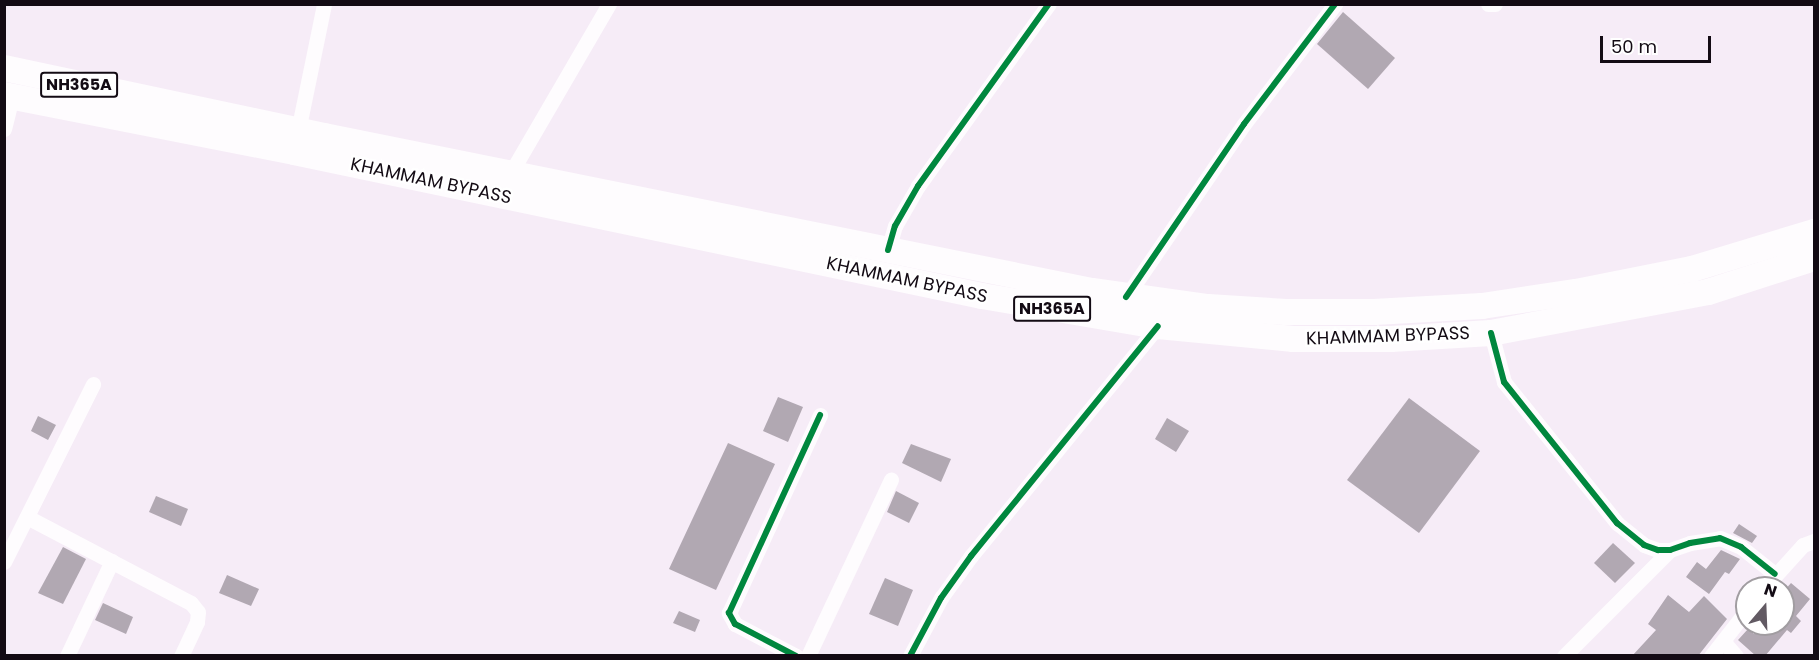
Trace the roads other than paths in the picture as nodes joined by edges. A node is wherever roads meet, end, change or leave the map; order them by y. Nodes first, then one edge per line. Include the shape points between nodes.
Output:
1 (324, 4) edge
2 (609, 4) edge
3 (1049, 4) edge
4 (1335, 4) edge
5 (1488, 4) edge
6 (1495, 4) edge
7 (4, 68) edge
8 (8, 96) edge
9 (153, 112) junction
10 (4, 129) edge
11 (296, 141) junction
12 (510, 174) junction
13 (1815, 232) edge
14 (888, 250) junction
15 (1815, 258) edge
16 (972, 267) junction
17 (968, 293) junction
18 (1126, 297) junction
19 (1158, 326) junction
20 (1491, 333) junction
21 (93, 384) dead end
22 (820, 415) dead end
23 (891, 480) dead end
24 (27, 517) junction
25 (1815, 541) edge
26 (1670, 550) junction
27 (112, 561) junction
28 (4, 562) edge
29 (1775, 574) joint
30 (1735, 626) edge
31 (1723, 641) junction
32 (67, 656) edge
33 (181, 656) edge
34 (796, 656) edge
35 (808, 656) edge
36 (910, 656) edge
37 (1564, 656) edge
38 (1711, 656) edge
39 (1736, 656) edge

1 - 11 street
2 - 12 street
3 - 14 street via 918,186 903,209
4 - 18 street via 1244,124
5 - 6 street
7 - 9 highway, KHAMMAM BYPASS / NH365A
8 - 9 highway, KHAMMAM BYPASS / NH365A
8 - 10 street
9 - 11 highway, KHAMMAM BYPASS / NH365A
11 - 12 highway, KHAMMAM BYPASS / NH365A
11 - 17 highway, KHAMMAM BYPASS / NH365A
12 - 14 highway, KHAMMAM BYPASS / NH365A
13 - 18 highway, KHAMMAM BYPASS / NH365A via 1692,269 1482,306 1286,312
14 - 16 highway, KHAMMAM BYPASS / NH365A
15 - 20 highway, KHAMMAM BYPASS / NH365A via 1708,292
16 - 17 highway
16 - 18 highway, KHAMMAM BYPASS / NH365A
17 - 19 highway, KHAMMAM BYPASS / NH365A
19 - 20 highway, KHAMMAM BYPASS / NH365A via 1293,339
19 - 36 street via 971,556 941,598
20 - 26 street via 1504,381 1617,522 1644,545
21 - 24 street
22 - 34 street via 729,614 735,624
23 - 35 street
24 - 27 street
24 - 28 street
25 - 29 street via 1803,545
26 - 29 street via 1720,538 1741,547
26 - 37 street
27 - 32 street
27 - 33 street via 196,608 197,622
30 - 31 street
31 - 38 street
31 - 39 street

